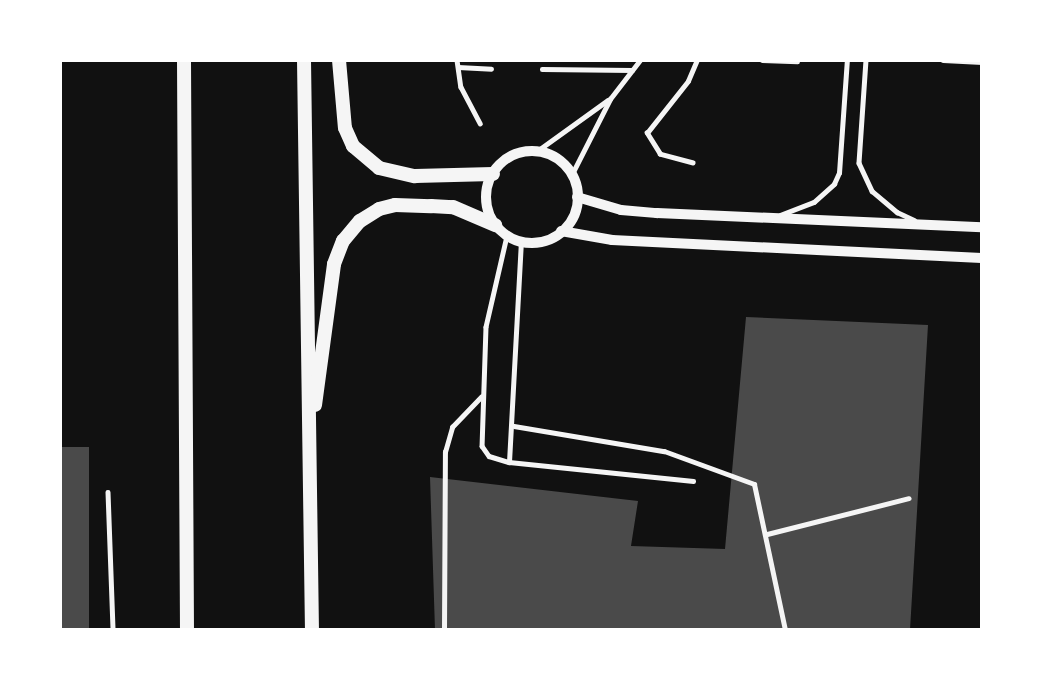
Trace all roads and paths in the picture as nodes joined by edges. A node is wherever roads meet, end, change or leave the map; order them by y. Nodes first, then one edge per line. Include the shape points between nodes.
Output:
1 (184, 60) edge
2 (304, 60) edge
3 (339, 60) edge
4 (457, 60) edge
5 (640, 60) edge
6 (697, 60) edge
7 (762, 60) edge
8 (847, 60) edge
9 (866, 60) edge
10 (943, 60) edge
11 (797, 61) edge
12 (958, 61) edge
13 (982, 62) edge
14 (458, 67) junction
15 (491, 69) dead end
16 (542, 69) dead end
17 (632, 70) junction
18 (610, 99) junction
19 (480, 123) dead end
20 (537, 151) junction
21 (693, 163) dead end
22 (493, 174) junction
23 (572, 174) junction
24 (578, 197) junction
25 (777, 216) junction
26 (922, 223) junction
27 (495, 225) junction
28 (982, 227) edge
29 (561, 231) junction
30 (507, 236) junction
31 (522, 242) junction
32 (982, 258) edge
33 (481, 397) junction
34 (514, 426) junction
35 (664, 451) joint
36 (309, 453) junction
37 (509, 462) junction
38 (693, 481) dead end
39 (108, 492) dead end
40 (909, 498) dead end
41 (767, 534) junction
42 (113, 630) edge
43 (187, 630) edge
44 (312, 630) edge
45 (444, 630) edge
46 (785, 630) edge

1 - 43 main road
2 - 36 main road
3 - 22 main road via 345,128 354,146 379,168 415,176
4 - 14 lane
5 - 17 lane
6 - 21 lane via 688,81 647,134 653,149 660,154
7 - 11 lane
8 - 25 lane via 839,173 834,184 814,202
9 - 26 lane via 859,146 864,178 884,203
10 - 12 lane
12 - 13 lane
14 - 15 lane
14 - 19 lane via 464,94
16 - 17 lane
17 - 18 lane
18 - 20 lane
18 - 23 lane
20 - 22 street via 509,158
20 - 23 street via 551,155
22 - 27 street via 486,196
23 - 24 street
24 - 25 street via 630,211
24 - 29 street via 574,215
25 - 26 street
26 - 28 street
27 - 30 street
27 - 36 main road via 453,207 395,205 379,209 360,221 343,241 328,298
29 - 31 street via 537,243
29 - 32 street via 612,240
30 - 31 street
30 - 33 lane via 486,327
31 - 34 lane
33 - 37 lane via 482,447 489,456
33 - 45 lane via 452,427 445,452
34 - 35 lane
34 - 37 lane
35 - 41 street via 754,484
36 - 44 main road
37 - 38 lane
39 - 42 lane
40 - 41 street
41 - 46 street

